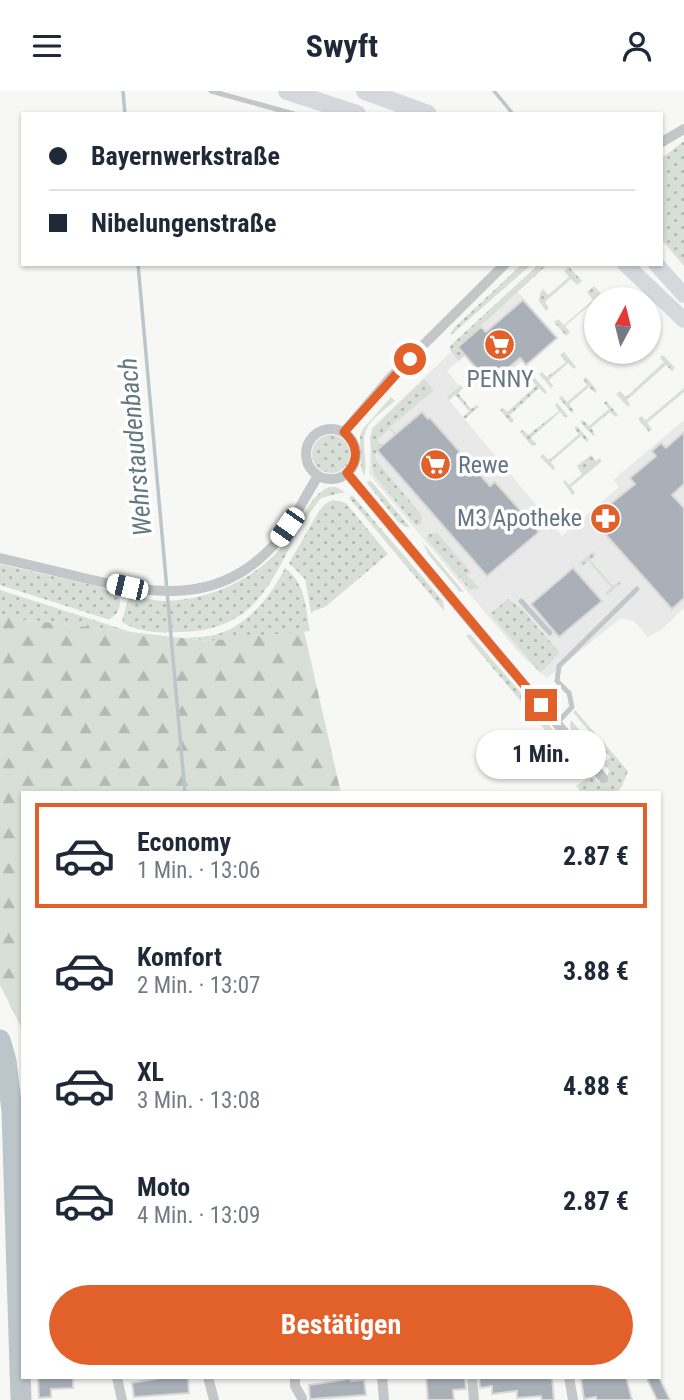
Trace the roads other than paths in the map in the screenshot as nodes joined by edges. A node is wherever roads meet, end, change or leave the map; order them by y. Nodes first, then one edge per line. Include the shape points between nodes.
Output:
1 (211, 91) edge
2 (287, 91) edge
3 (365, 91) edge
4 (287, 112) edge
5 (352, 112) edge
6 (423, 112) edge
7 (684, 129) edge
8 (663, 141) edge
9 (490, 266) edge
10 (503, 266) edge
11 (627, 266) edge
12 (658, 266) edge
13 (496, 274) junction
14 (684, 295) edge
15 (684, 320) edge
16 (344, 432) junction
17 (347, 473) junction
18 (318, 476) junction
19 (0, 558) edge
20 (637, 589) dead end
21 (521, 601) dead end
22 (550, 633) dead end
23 (557, 723) junction
24 (603, 778) dead end
25 (117, 1379) edge
26 (209, 1379) edge
27 (295, 1379) edge
28 (382, 1379) edge
29 (472, 1379) edge
30 (569, 1379) edge
31 (302, 1398) dead end
32 (122, 1400) edge
33 (214, 1400) edge
34 (384, 1400) edge
35 (474, 1400) edge
36 (572, 1400) edge

1 - 4 lane
2 - 5 highway
3 - 6 highway
7 - 8 street
9 - 13 lane
10 - 13 street
11 - 15 main road
12 - 14 main road
13 - 16 street via 391,377
16 - 17 street via 356,454
16 - 18 street via 327,429 308,443 306,458
17 - 18 street via 336,479
17 - 23 street
18 - 19 street via 279,538 254,563 213,586 153,592
20 - 23 lane via 559,666 558,681 569,693 572,707
21 - 22 lane
23 - 24 street
25 - 32 street
26 - 33 street
27 - 31 street
28 - 34 street
29 - 35 street
30 - 36 street

